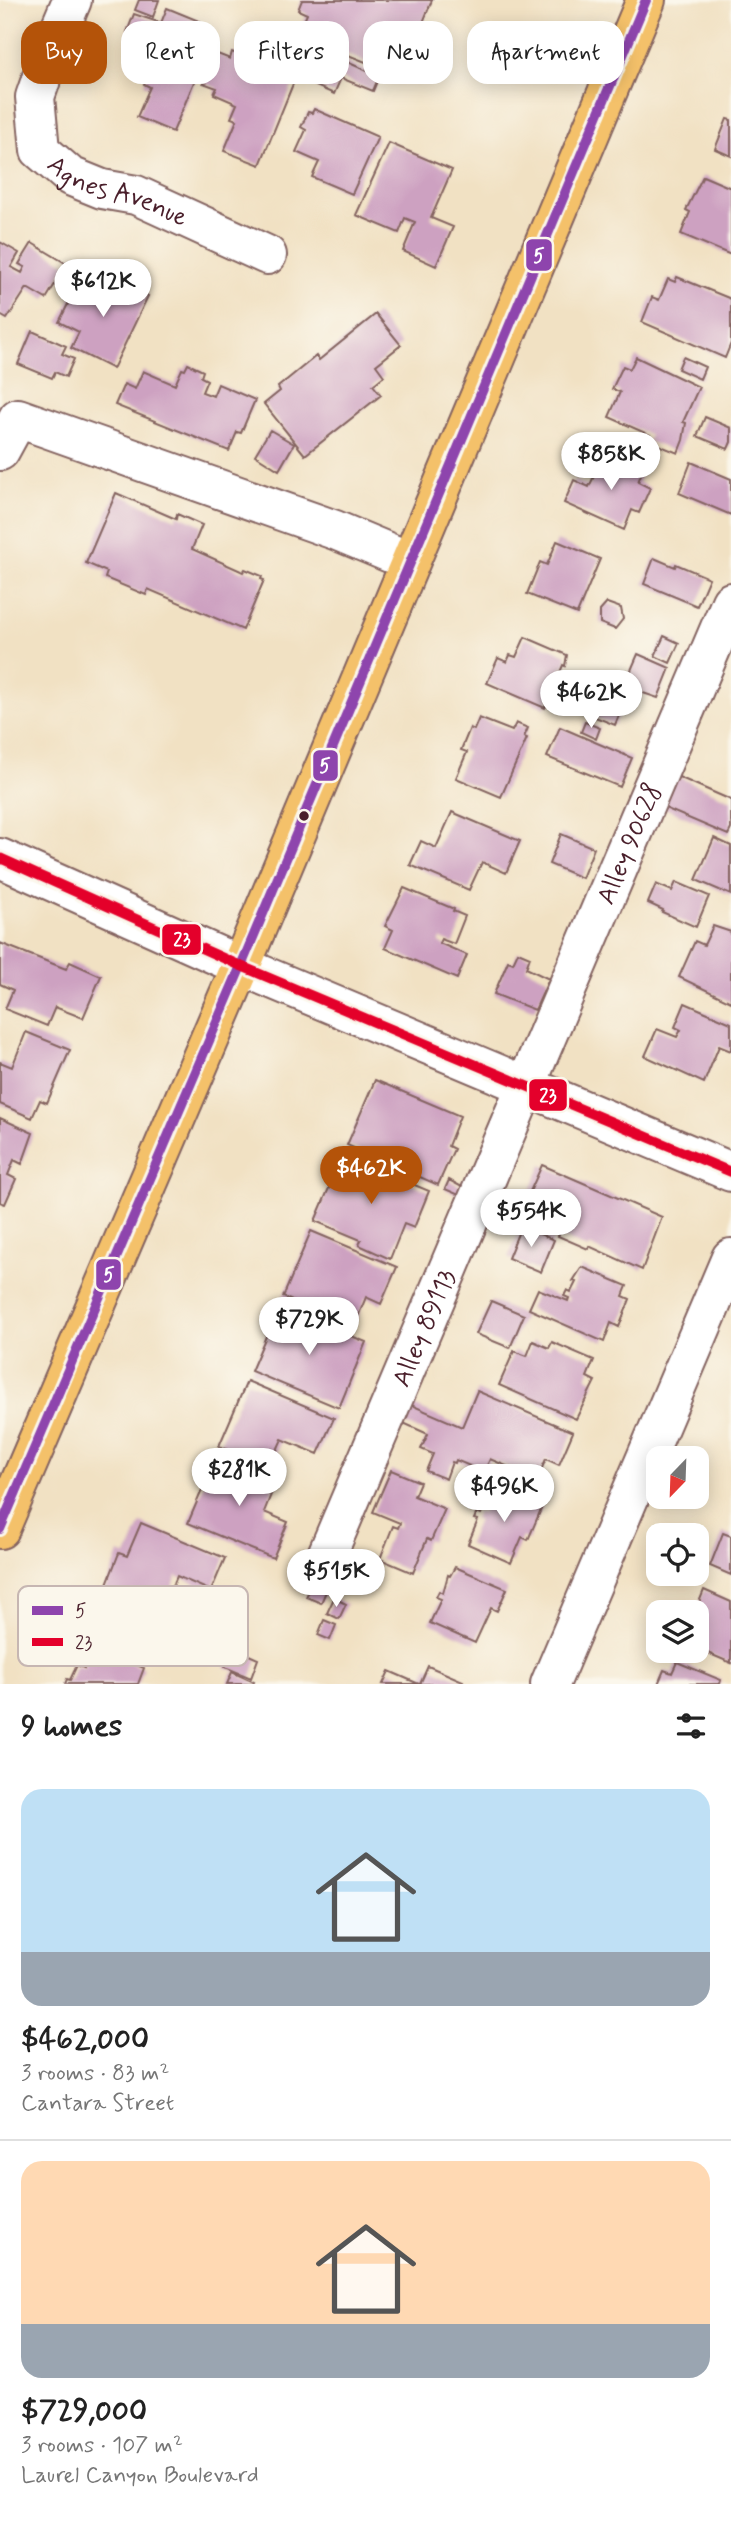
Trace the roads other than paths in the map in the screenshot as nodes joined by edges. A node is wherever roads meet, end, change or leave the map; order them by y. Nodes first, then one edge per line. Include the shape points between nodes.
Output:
1 (72, 0) edge
2 (646, 0) edge
3 (267, 255) dead end
4 (0, 451) edge
5 (409, 561) junction
6 (731, 602) edge
7 (0, 858) edge
8 (241, 966) junction
9 (527, 1086) junction
10 (731, 1172) edge
11 (731, 1258) edge
12 (0, 1529) edge
13 (321, 1569) dead end
14 (550, 1684) edge

1 - 3 street, Agnes Avenue via 35,97 40,150 70,176 102,190 136,195
2 - 5 main road
4 - 5 street via 18,418
5 - 8 main road
6 - 9 street, Alley 90628
7 - 8 street
8 - 9 street
8 - 12 main road
9 - 10 street
9 - 13 street, Alley 89113
11 - 14 street

